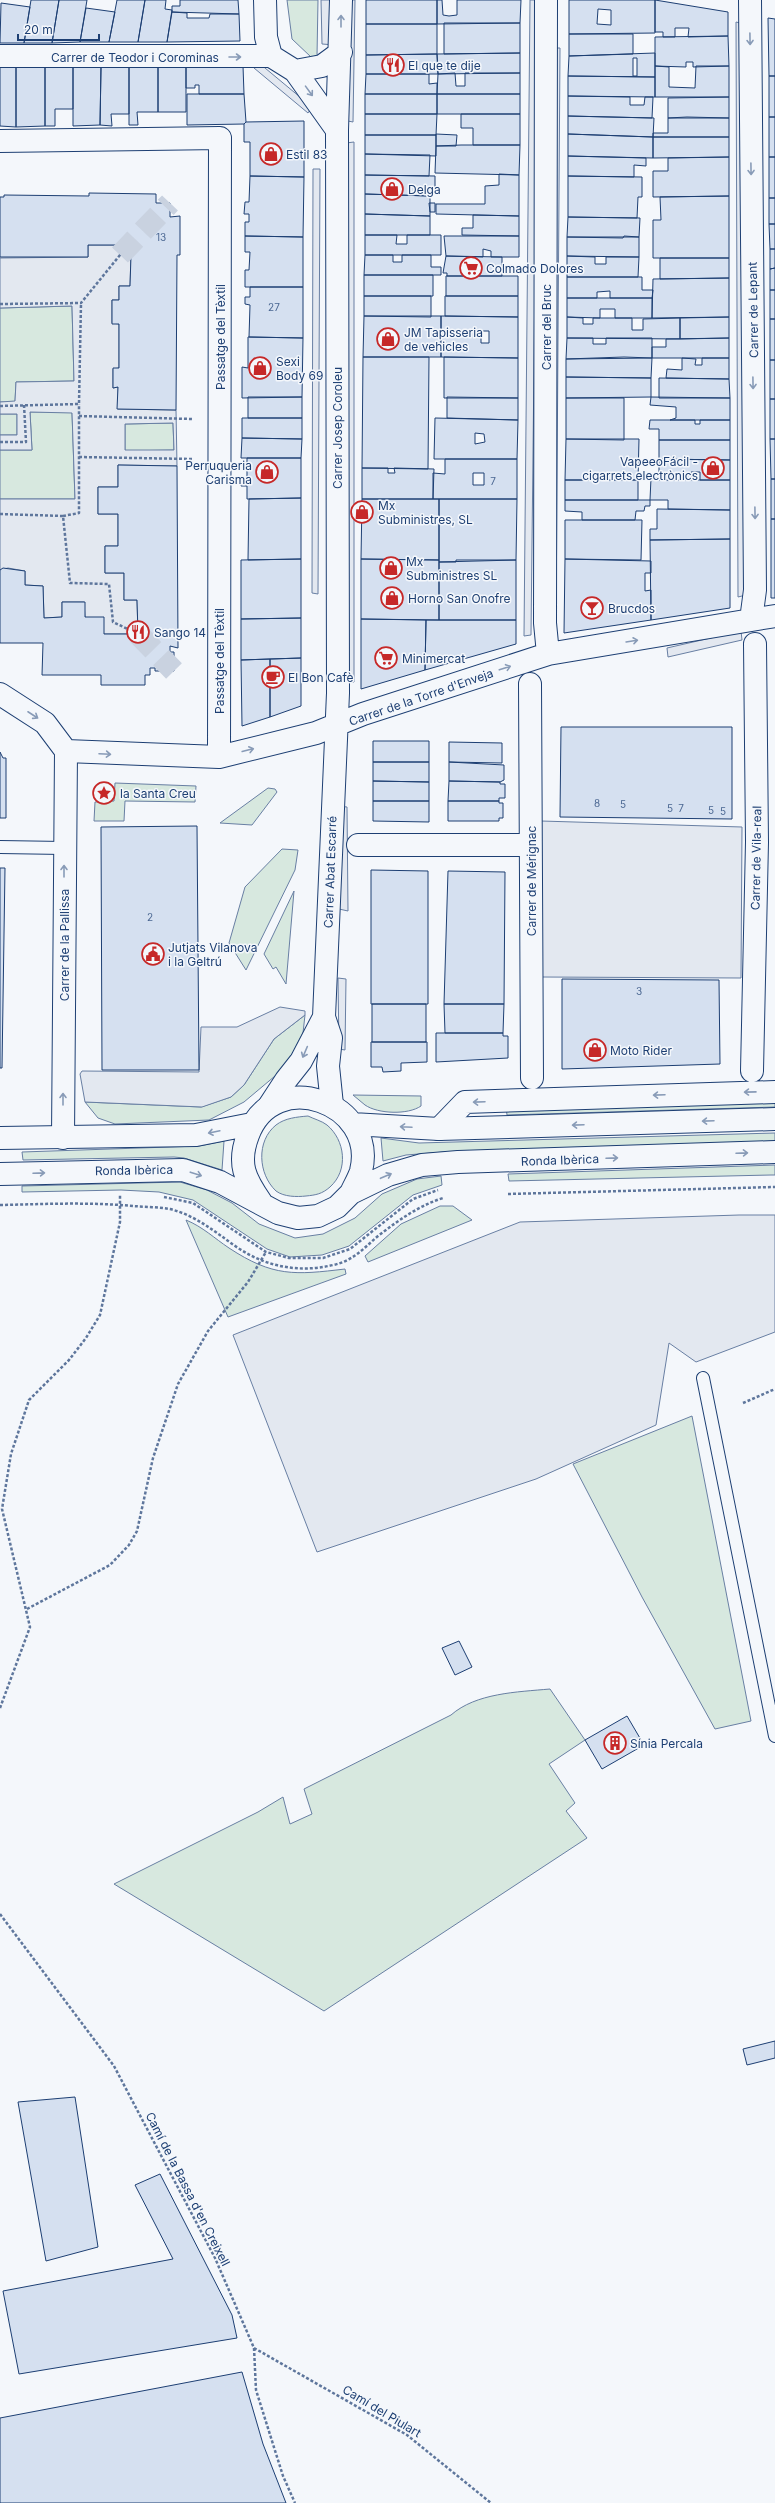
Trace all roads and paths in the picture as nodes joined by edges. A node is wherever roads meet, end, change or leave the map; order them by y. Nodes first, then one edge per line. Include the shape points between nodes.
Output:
1 (265, 0) edge
2 (341, 0) edge
3 (546, 0) edge
4 (750, 0) edge
5 (341, 52) junction
6 (0, 56) edge
7 (270, 56) junction
8 (295, 71) junction
9 (337, 130) junction
10 (0, 141) edge
11 (120, 255) tunnel mouth
12 (81, 303) junction
13 (0, 304) edge
14 (79, 404) junction
15 (24, 405) junction
16 (0, 406) edge
17 (79, 416) junction
18 (192, 419) dead end
19 (0, 442) edge
20 (79, 457) junction
21 (192, 459) dead end
22 (0, 514) edge
23 (64, 516) junction
24 (775, 616) edge
25 (751, 620) junction
26 (138, 634) tunnel mouth
27 (755, 644) dead end
28 (548, 654) junction
29 (530, 684) dead end
30 (0, 694) edge
31 (336, 726) junction
32 (66, 751) junction
33 (219, 757) junction
34 (766, 843) edge
35 (358, 845) dead end
36 (530, 845) junction
37 (0, 847) edge
38 (64, 848) junction
39 (324, 1018) junction
40 (752, 1071) dead end
41 (532, 1078) dead end
42 (775, 1092) edge
43 (332, 1105) junction
44 (269, 1106) junction
45 (775, 1120) edge
46 (252, 1124) junction
47 (352, 1124) junction
48 (439, 1129) junction
49 (0, 1138) edge
50 (63, 1138) junction
51 (775, 1152) edge
52 (0, 1174) edge
53 (775, 1186) edge
54 (351, 1193) junction
55 (120, 1194) dead end
56 (508, 1194) dead end
57 (261, 1202) junction
58 (0, 1205) edge
59 (120, 1205) junction
60 (266, 1252) dead end
61 (703, 1378) dead end
62 (775, 1389) edge
63 (743, 1404) dead end
64 (27, 1609) junction
65 (0, 1708) edge
66 (775, 1736) edge
67 (0, 1914) edge
68 (254, 2348) junction
69 (294, 2503) edge
70 (491, 2503) edge

1 - 7 street via 266,37
5 -> 2 street, Carrer Josep Coroleu
3 - 28 street, Carrer del Bruc via 545,623
4 -> 25 street, Carrer de Lepant via 755,590
5 - 8 street via 322,66
5 - 9 street, Carrer Josep Coroleu
6 -> 7 street, Carrer de Teodor i Corominas
7 - 8 street
8 -> 9 street
9 - 31 street, Carrer Josep Coroleu
10 - 33 street, Passatge del Tèxtil via 220,138
11 - 12 path
12 - 13 path
12 - 14 path
14 - 15 path
14 - 17 path
15 - 16 path
15 - 19 path via 26,442
17 - 18 path
17 - 20 path
20 - 21 path
20 - 23 path via 79,513
22 - 23 path
23 - 26 path via 70,583 110,584 113,622
24 - 25 street, Carrer de la Torre d'Enveja
28 -> 25 street, Carrer de la Torre d'Enveja
27 - 34 street, Carrer de Vila-real
31 -> 28 street, Carrer de la Torre d'Enveja via 363,714
29 - 36 street, Carrer de Mérignac
30 -> 32 street via 44,723
33 -> 31 street, Carrer de la Torre d'Enveja
31 - 39 street, Carrer Abat Escarré
32 -> 33 street, Carrer de la Torre d'Enveja
32 - 38 street, Carrer de la Pallissa
34 - 40 street, Carrer de Vila-real
35 - 36 street
36 - 41 street, Carrer de Mérignac
37 - 38 lane
50 -> 38 street, Carrer de la Pallissa
39 - 43 street via 331,1038 328,1066
39 -> 44 street, Ronda Ibèrica via 301,1061
42 -> 48 street via 466,1102
43 - 44 street, Ronda Ibèrica via 312,1098 290,1098
43 - 47 street, Ronda Ibèrica
44 - 46 street, Ronda Ibèrica
45 -> 48 street
46 -> 50 street via 196,1135
46 - 57 street, Ronda Ibèrica via 242,1150 245,1178
48 -> 47 street
47 - 54 street, Ronda Ibèrica via 362,1146 361,1170
49 - 50 street
54 -> 51 street, Ronda Ibèrica via 388,1175 429,1164
52 -> 57 street, Ronda Ibèrica via 183,1170 220,1182
53 - 56 path
54 - 57 street, Ronda Ibèrica via 337,1207 318,1216 298,1218 278,1213
55 - 59 path
58 - 59 path
59 - 64 path via 120,1222 100,1315 69,1360 29,1400 11,1454 2,1509
60 - 64 path via 248,1282 208,1331 178,1384 153,1458 137,1531 129,1545 110,1564
61 - 66 lane
62 - 63 path
64 - 65 path via 30,1627
67 - 68 path, Camí de la Bassa d'en Creixell via 114,2066 215,2258
68 - 69 path, Camí de la Bassa d'en Creixell via 256,2390
68 - 70 path, Camí del Piulart via 407,2435

